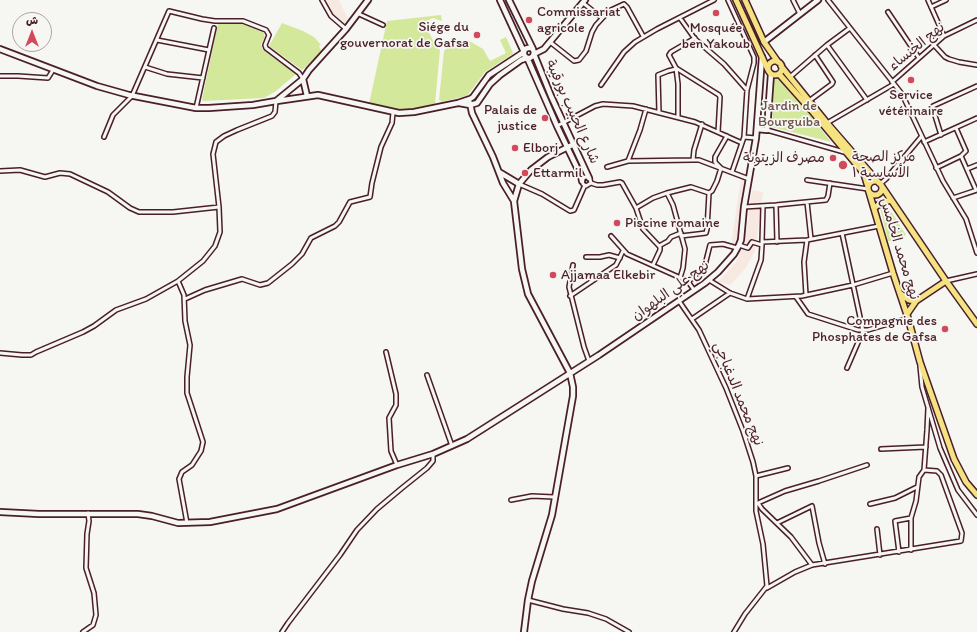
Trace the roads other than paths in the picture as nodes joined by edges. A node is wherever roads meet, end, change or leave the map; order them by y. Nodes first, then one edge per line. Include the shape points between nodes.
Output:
1 (322, 0) edge
2 (368, 0) edge
3 (500, 0) edge
4 (509, 0) edge
5 (714, 0) edge
6 (728, 0) edge
7 (736, 0) edge
8 (745, 0) edge
9 (793, 0) edge
10 (818, 0) edge
11 (828, 0) edge
12 (928, 0) edge
13 (946, 0) edge
14 (584, 2) edge
15 (931, 7) junction
16 (513, 8) junction
17 (506, 11) junction
18 (888, 12) dead end
19 (358, 14) junction
20 (800, 14) junction
21 (602, 18) junction
22 (680, 18) junction
23 (977, 20) edge
24 (383, 25) dead end
25 (214, 28) dead end
26 (522, 28) junction
27 (850, 28) junction
28 (346, 29) junction
29 (514, 31) junction
30 (643, 36) junction
31 (944, 36) junction
32 (694, 38) junction
33 (156, 40) junction
34 (550, 42) junction
35 (764, 42) junction
36 (827, 45) junction
37 (934, 45) junction
38 (0, 48) edge
39 (209, 50) junction
40 (524, 52) junction
41 (534, 52) junction
42 (816, 55) junction
43 (762, 57) junction
44 (527, 58) junction
45 (919, 58) junction
46 (779, 64) junction
47 (977, 65) edge
48 (145, 67) junction
49 (676, 69) junction
50 (53, 70) junction
51 (769, 72) junction
52 (779, 74) junction
53 (0, 76) edge
54 (790, 77) junction
55 (203, 78) junction
56 (303, 79) junction
57 (893, 83) junction
58 (601, 85) dead end
59 (977, 86) edge
60 (747, 90) junction
61 (132, 96) junction
62 (307, 96) junction
63 (470, 99) junction
64 (867, 100) junction
65 (276, 101) junction
66 (809, 101) junction
67 (458, 103) junction
68 (470, 104) junction
69 (196, 108) junction
70 (646, 109) junction
71 (393, 113) junction
72 (659, 113) junction
73 (678, 117) junction
74 (977, 118) edge
75 (564, 123) junction
76 (827, 123) junction
77 (702, 124) junction
78 (557, 126) junction
79 (956, 128) junction
80 (757, 129) junction
81 (767, 130) junction
82 (718, 132) junction
83 (941, 134) junction
84 (727, 136) junction
85 (744, 136) junction
86 (104, 137) dead end
87 (922, 137) junction
88 (756, 138) junction
89 (924, 142) junction
90 (742, 143) junction
91 (574, 144) junction
92 (567, 147) junction
93 (846, 152) junction
94 (961, 156) junction
95 (693, 160) junction
96 (628, 161) junction
97 (977, 165) edge
98 (607, 167) dead end
99 (721, 168) junction
100 (936, 168) junction
101 (967, 169) junction
102 (0, 170) edge
103 (499, 172) junction
104 (732, 172) junction
105 (749, 179) junction
106 (590, 180) junction
107 (807, 180) dead end
108 (583, 183) junction
109 (830, 183) junction
110 (519, 184) junction
111 (880, 184) junction
112 (869, 189) junction
113 (977, 190) edge
114 (668, 193) junction
115 (708, 193) junction
116 (953, 198) junction
117 (891, 200) junction
118 (514, 201) junction
119 (807, 202) junction
120 (776, 205) junction
121 (763, 206) junction
122 (219, 207) junction
123 (744, 207) junction
124 (636, 208) junction
125 (874, 208) junction
126 (879, 226) junction
127 (842, 233) junction
128 (681, 234) junction
129 (611, 236) dead end
130 (809, 240) junction
131 (776, 242) junction
132 (762, 244) junction
133 (659, 246) junction
134 (738, 247) junction
135 (623, 251) junction
136 (977, 253) edge
137 (586, 257) dead end
138 (620, 258) junction
139 (573, 265) dead end
140 (653, 265) junction
141 (893, 273) junction
142 (977, 274) edge
143 (680, 278) junction
144 (709, 280) junction
145 (178, 281) junction
146 (686, 281) junction
147 (946, 281) junction
148 (853, 285) junction
149 (694, 290) junction
150 (899, 292) junction
151 (730, 293) junction
152 (806, 295) junction
153 (570, 296) junction
154 (796, 296) junction
155 (185, 299) junction
156 (747, 299) junction
157 (679, 301) junction
158 (916, 301) junction
159 (908, 316) junction
160 (692, 319) junction
161 (977, 324) edge
162 (863, 331) junction
163 (386, 352) dead end
164 (0, 353) edge
165 (589, 361) junction
166 (920, 362) junction
167 (847, 368) dead end
168 (570, 373) junction
169 (427, 375) dead end
170 (928, 408) junction
171 (452, 446) junction
172 (926, 447) junction
173 (881, 449) dead end
174 (433, 454) junction
175 (397, 465) junction
176 (867, 465) dead end
177 (788, 468) dead end
178 (924, 470) junction
179 (756, 476) junction
180 (917, 487) junction
181 (977, 495) edge
182 (554, 497) junction
183 (511, 500) dead end
184 (756, 500) junction
185 (758, 503) junction
186 (870, 504) dead end
187 (0, 512) edge
188 (88, 513) junction
189 (977, 516) edge
190 (911, 518) junction
191 (778, 523) junction
192 (187, 524) junction
193 (877, 528) dead end
194 (911, 550) junction
195 (899, 552) junction
196 (880, 555) junction
197 (825, 564) junction
198 (812, 565) junction
199 (767, 588) junction
200 (528, 600) junction
201 (83, 632) edge
202 (282, 632) edge
203 (524, 632) edge
204 (629, 632) edge
205 (734, 632) edge

1 - 28 street via 331,16
2 - 19 street
3 - 17 street, شارع الحبيب بورقيبة
4 - 16 street, شارع الحبيب بورقيبة
5 - 22 street
6 - 60 street via 754,57
7 - 43 main road
8 - 35 main road
9 - 20 street
10 - 20 street
11 - 27 street
12 - 15 street
13 - 15 street
14 - 21 street
14 - 34 street
15 - 31 street
16 - 17 street
16 - 26 street, شارع الحبيب بورقيبة
17 - 29 street, شارع الحبيب بورقيبة
18 - 45 street
19 - 24 street
19 - 28 street
20 - 35 street
21 - 30 street via 614,7 626,5
21 - 34 street via 592,32 586,51 578,60 574,61
22 - 30 street
22 - 32 street
23 - 31 street, نهج الخنساء
25 - 39 street
26 - 29 street
26 - 41 street, شارع الحبيب بورقيبة
27 - 36 street
27 - 57 street
28 - 56 street
29 - 40 street, شارع الحبيب بورقيبة
30 - 58 street via 624,52
31 - 37 street, نهج الخنساء
32 - 49 street via 669,54
32 - 60 street via 724,64
33 - 39 street
33 - 48 street
33 - 56 street via 169,11 215,21 243,21 267,31 269,35 266,48 299,73
34 - 41 street via 544,49
35 - 46 main road
36 - 42 street
36 - 64 street
37 - 45 street, نهج الخنساء
37 - 47 street via 949,59
38 - 50 street
39 - 55 street
40 - 41 street via 527,48
40 - 44 street, شارع الحبيب بورقيبة
40 - 63 street via 489,75
41 - 44 street
41 - 75 street, شارع الحبيب بورقيبة
42 - 54 street
42 - 66 street via 833,83
43 - 51 main road
43 - 80 street
44 - 68 street via 500,75 490,84 477,103
44 - 78 street, شارع الحبيب بورقيبة
45 - 57 street, نهج الخنساء
46 - 51 main road via 774,61 770,63
46 - 52 main road
46 - 54 main road
48 - 55 street via 167,74
48 - 61 street
49 - 72 street via 658,75
49 - 73 street
49 - 82 street via 719,95
50 - 53 street via 48,78
50 - 61 street
51 - 52 main road
51 - 81 street
52 - 93 main road, نهج محمد الخامس
54 - 66 main road
55 - 69 street
56 - 62 street
56 - 65 street
57 - 64 street, نهج الخنساء
57 - 87 street via 904,98
59 - 83 street via 933,106
60 - 85 street
61 - 69 street
61 - 86 street via 114,115
62 - 65 street
62 - 71 street via 327,96
63 - 67 street
63 - 68 street
64 - 76 street, نهج الخنساء
65 - 69 street
65 - 122 street via 276,112 272,116 224,136 216,142 213,154
66 - 76 main road
67 - 68 street
67 - 71 street via 407,113
68 - 103 street
70 - 72 street
70 - 75 street via 603,104
70 - 96 street
71 - 155 street via 392,123 381,147 370,197 350,202 335,226 312,238 302,254 268,283 257,285 242,279
72 - 73 street
73 - 77 street
74 - 79 street
75 - 78 street
75 - 91 street, شارع الحبيب بورقيبة
76 - 111 main road
77 - 82 street
77 - 95 street
78 - 92 street, شارع الحبيب بورقيبة
79 - 83 street
79 - 94 street via 966,151
80 - 81 street
80 - 88 street
81 - 93 street
82 - 84 street
83 - 89 street
84 - 90 street
84 - 99 street via 714,158
85 - 88 street
85 - 90 street
87 - 89 street
87 - 111 street
88 - 105 street
89 - 100 street
90 - 104 street
91 - 92 street
91 - 106 street, شارع الحبيب بورقيبة
92 - 108 street, شارع الحبيب بورقيبة
92 - 110 street via 540,162
93 - 112 main road, نهج محمد الخامس via 864,174
94 - 100 street
94 - 101 street
95 - 96 street
95 - 99 street
96 - 98 street
97 - 101 street
99 - 104 street
99 - 115 street via 714,188
100 - 116 street
101 - 113 street
102 - 122 street via 20,170 45,177 60,173 70,174 108,192 139,212 173,212
103 - 110 street
103 - 118 street
104 - 105 street
105 - 123 street
106 - 108 street via 589,185
106 - 108 street via 584,177
106 - 124 street via 597,185 622,183
107 - 109 street
108 - 110 street via 574,210 570,211
109 - 112 street
109 - 119 street via 827,199
110 - 118 street
111 - 112 main road via 872,182
111 - 112 main road via 879,194 872,194
111 - 117 main road
112 - 125 main road, نهج محمد الخامس
113 - 116 street
114 - 115 street via 691,187
114 - 124 street
114 - 128 street
115 - 128 street via 706,234
116 - 136 street via 967,221
117 - 125 main road
117 - 147 main road
118 - 168 street via 522,269 528,294
119 - 120 street
119 - 130 street
120 - 121 street
120 - 131 street
121 - 123 street
121 - 132 street
122 - 145 street via 220,232 215,246 203,261
123 - 134 street
124 - 133 street via 643,229
125 - 126 main road, نهج محمد الخامس
126 - 127 street
126 - 141 main road, نهج محمد الخامس
127 - 130 street
127 - 148 street
128 - 133 street via 671,237
128 - 143 street via 685,258
129 - 135 street
130 - 131 street
130 - 152 street via 804,262
131 - 132 street
132 - 134 street via 752,242 748,248
132 - 156 street via 761,260
133 - 140 street via 660,250
134 - 144 street, نهج علي البلهوان
134 - 146 street via 710,244 703,273
135 - 138 street
135 - 140 street
137 - 138 street via 609,255
138 - 153 street via 616,266
139 - 153 street via 568,283
140 - 143 street
141 - 148 street
141 - 150 main road, نهج محمد الخامس
142 - 147 street
143 - 146 street
144 - 149 street, نهج علي البلهوان
144 - 151 street
145 - 155 street
145 - 164 street via 146,299 116,310 88,329 31,355
146 - 149 street
147 - 158 main road
147 - 161 main road
148 - 152 street
148 - 162 street
149 - 157 street, نهج علي البلهوان
150 - 158 main road via 906,299
150 - 159 main road, نهج محمد الخامس
151 - 156 street
151 - 160 street
152 - 154 street
153 - 165 street
154 - 156 street
154 - 162 street via 808,314
155 - 192 street via 185,321 190,345 187,393 203,442 196,460 182,472 179,479
157 - 160 street, نهج محمد الدغباجي
157 - 165 street, نهج علي البلهوان
158 - 159 main road
159 - 162 street
159 - 166 main road, نهج محمد الخامس
160 - 179 street, نهج محمد الدغباجي via 730,396
162 - 167 street
163 - 175 street via 396,394 396,405 389,418 391,452
165 - 168 street, نهج علي البلهوان
166 - 170 street via 921,382
166 - 181 main road, نهج محمد الخامس via 954,459 966,482
168 - 171 street, نهج علي البلهوان
168 - 182 street via 573,396
169 - 171 street
170 - 172 street
170 - 189 street via 954,482
171 - 174 street, نهج علي البلهوان
172 - 173 street
172 - 178 street
174 - 175 street, نهج علي البلهوان
174 - 202 street via 433,461 427,468 377,509 357,530
175 - 192 street, نهج علي البلهوان via 277,509
176 - 185 street via 785,491
177 - 179 street
178 - 180 street via 920,473
178 - 194 street via 937,471 941,475 962,537 961,541
179 - 184 street, نهج محمد الدغباجي
180 - 186 street via 895,498
180 - 190 street
182 - 183 street via 532,496
182 - 200 street via 552,515
184 - 185 street
184 - 199 street, نهج محمد الدغباجي
185 - 191 street
187 - 188 street, نهج علي البلهوان
188 - 192 street, نهج علي البلهوان via 145,514
188 - 201 street via 86,568 94,593 96,615 93,624
190 - 194 street
190 - 195 street via 894,521
191 - 197 street via 812,506
191 - 198 street
193 - 196 street
194 - 195 street
195 - 196 street
196 - 197 street
197 - 198 street
198 - 199 street
199 - 205 street via 744,614
200 - 203 street
200 - 204 street via 588,613 606,619

